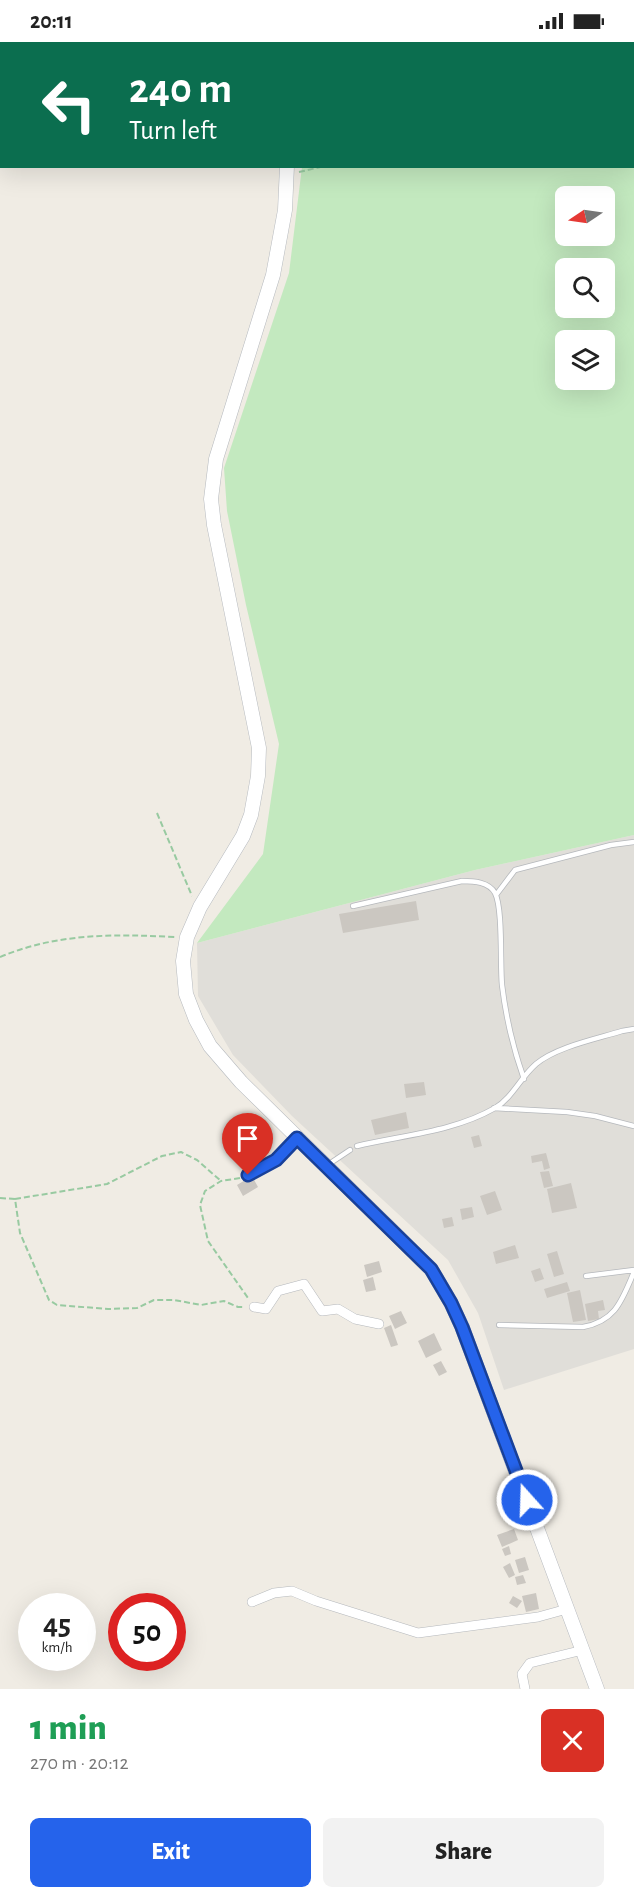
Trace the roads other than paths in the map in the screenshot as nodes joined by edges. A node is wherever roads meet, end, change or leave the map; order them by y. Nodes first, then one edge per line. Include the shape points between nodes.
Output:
1 (287, 170) edge
2 (634, 842) edge
3 (496, 895) junction
4 (353, 906) dead end
5 (634, 1029) edge
6 (524, 1079) junction
7 (494, 1108) junction
8 (634, 1126) edge
9 (297, 1138) junction
10 (357, 1146) dead end
11 (350, 1150) dead end
12 (326, 1166) junction
13 (248, 1175) road end
14 (634, 1271) edge
15 (586, 1276) dead end
16 (254, 1307) road end
17 (379, 1324) dead end
18 (499, 1325) dead end
19 (252, 1602) dead end
20 (567, 1609) junction
21 (582, 1650) junction
22 (525, 1689) edge
23 (597, 1689) edge

1 - 9 main road via 281,239 273,275 216,459 211,499 259,748 258,777 243,836 198,913 187,937 183,961 186,994 210,1046
2 - 3 lane via 515,870
3 - 4 lane via 485,884 462,881
3 - 6 lane via 507,1021
5 - 6 lane via 549,1056
6 - 7 lane via 507,1100
7 - 8 lane via 567,1112
7 - 10 lane via 458,1125
9 - 12 main road
9 - 13 lane via 276,1160
11 - 12 lane
12 - 20 main road via 431,1269 451,1303
14 - 15 lane
14 - 18 lane via 620,1305 594,1325
16 - 17 street via 266,1309 278,1291 304,1284 322,1311 338,1309 355,1319
19 - 20 street via 292,1591 418,1633 538,1617
20 - 21 main road
21 - 22 street via 530,1663 522,1674
21 - 23 main road

